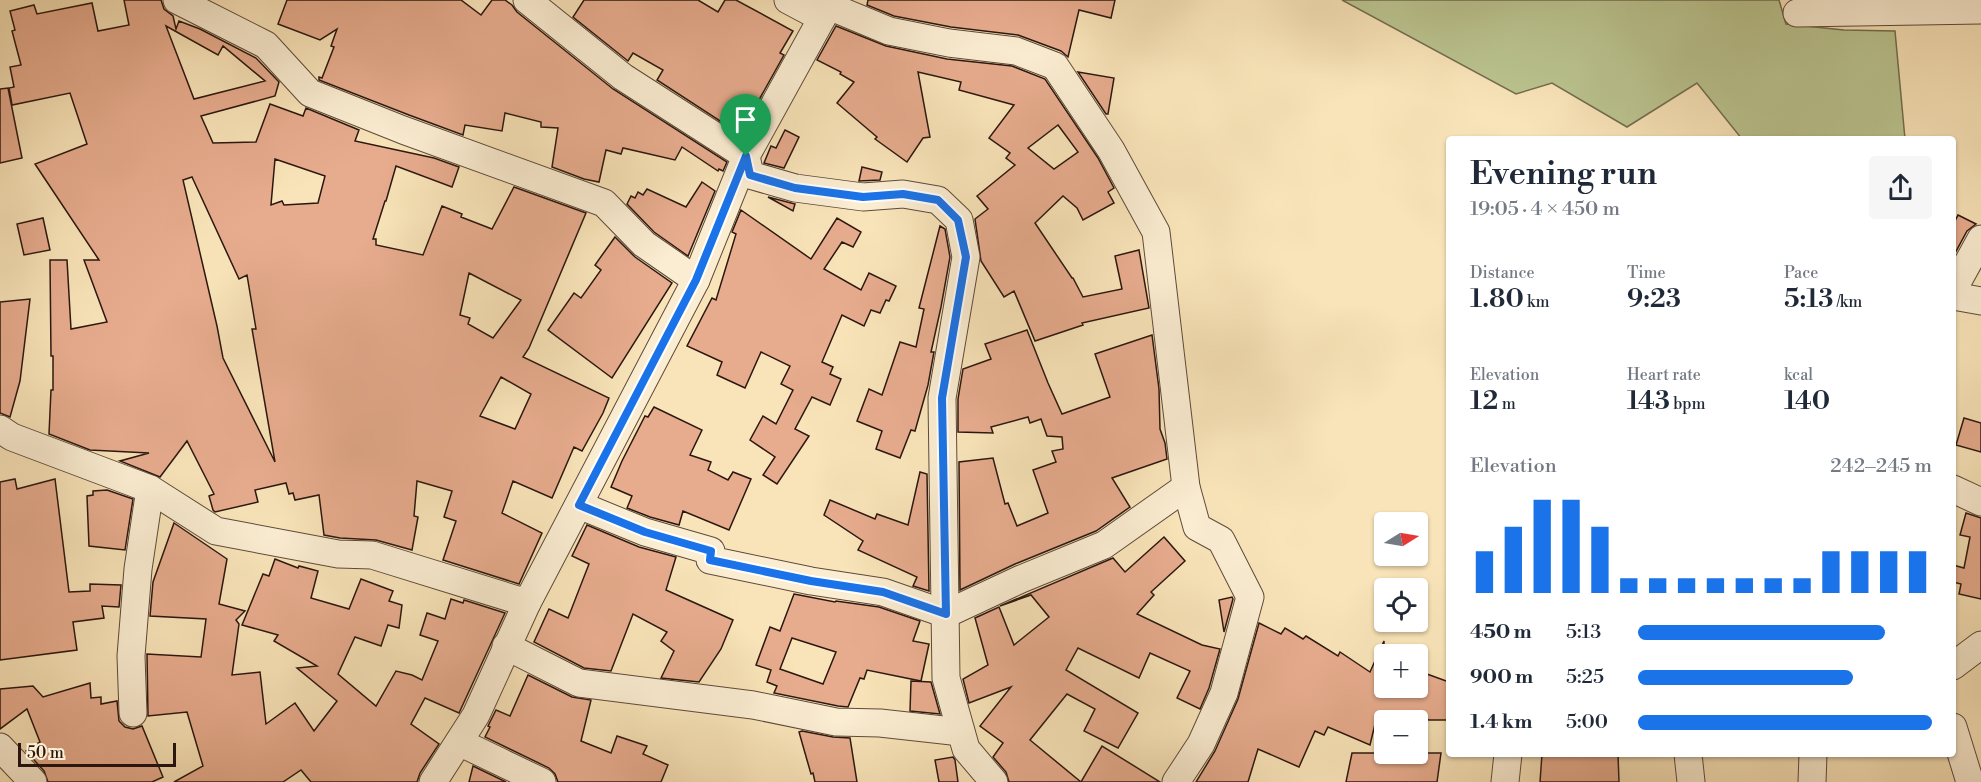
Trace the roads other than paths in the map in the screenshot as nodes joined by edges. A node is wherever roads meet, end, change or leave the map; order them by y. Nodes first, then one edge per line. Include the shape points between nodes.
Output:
1 (177, 0) edge
2 (527, 0) edge
3 (788, 0) edge
4 (827, 8) edge
5 (1981, 10) edge
6 (1797, 13) dead end
7 (746, 156) junction
8 (1981, 239) edge
9 (696, 280) junction
10 (1956, 285) edge
11 (1956, 297) edge
12 (1981, 301) edge
13 (0, 429) edge
14 (1186, 487) junction
15 (150, 489) junction
16 (1956, 490) edge
17 (1981, 502) edge
18 (579, 505) junction
19 (528, 603) junction
20 (946, 614) junction
21 (1981, 645) edge
22 (506, 646) junction
23 (1956, 664) edge
24 (133, 713) dead end
25 (961, 732) junction
26 (1956, 734) edge
27 (459, 741) junction
28 (0, 747) edge
29 (1508, 757) edge
30 (1688, 757) edge
31 (1813, 757) edge
32 (1973, 777) edge
33 (33, 782) edge
34 (434, 782) edge
35 (542, 782) edge
36 (994, 782) edge
37 (1176, 782) edge
38 (1504, 782) edge
39 (1691, 782) edge
40 (1812, 782) edge

1 - 9 street via 266,45 310,93 604,203 644,244
2 - 7 street via 623,77
3 - 4 street
4 - 7 street
4 - 14 street via 889,31 1016,51 1055,66 1111,150 1156,232
5 - 6 street
7 - 9 street
7 - 20 street via 750,175 795,188 851,196 903,194 938,200 958,220 966,257 942,398
8 - 10 street
9 - 18 street
11 - 12 street
13 - 15 street
14 - 20 street via 1104,545
14 - 37 street via 1197,527 1221,540 1250,597 1224,693 1201,744
15 - 19 street via 216,531 338,554 372,555
15 - 24 street via 131,656
16 - 17 street
18 - 19 street
18 - 20 street via 645,532 711,551 710,560 883,592
19 - 22 street
20 - 25 street via 946,678
21 - 23 street
22 - 25 street via 579,684 753,705 836,722
22 - 27 street via 476,715
25 - 36 street via 966,749
26 - 32 street
27 - 34 street
27 - 35 street
28 - 33 street
29 - 38 street
30 - 39 street
31 - 40 street

